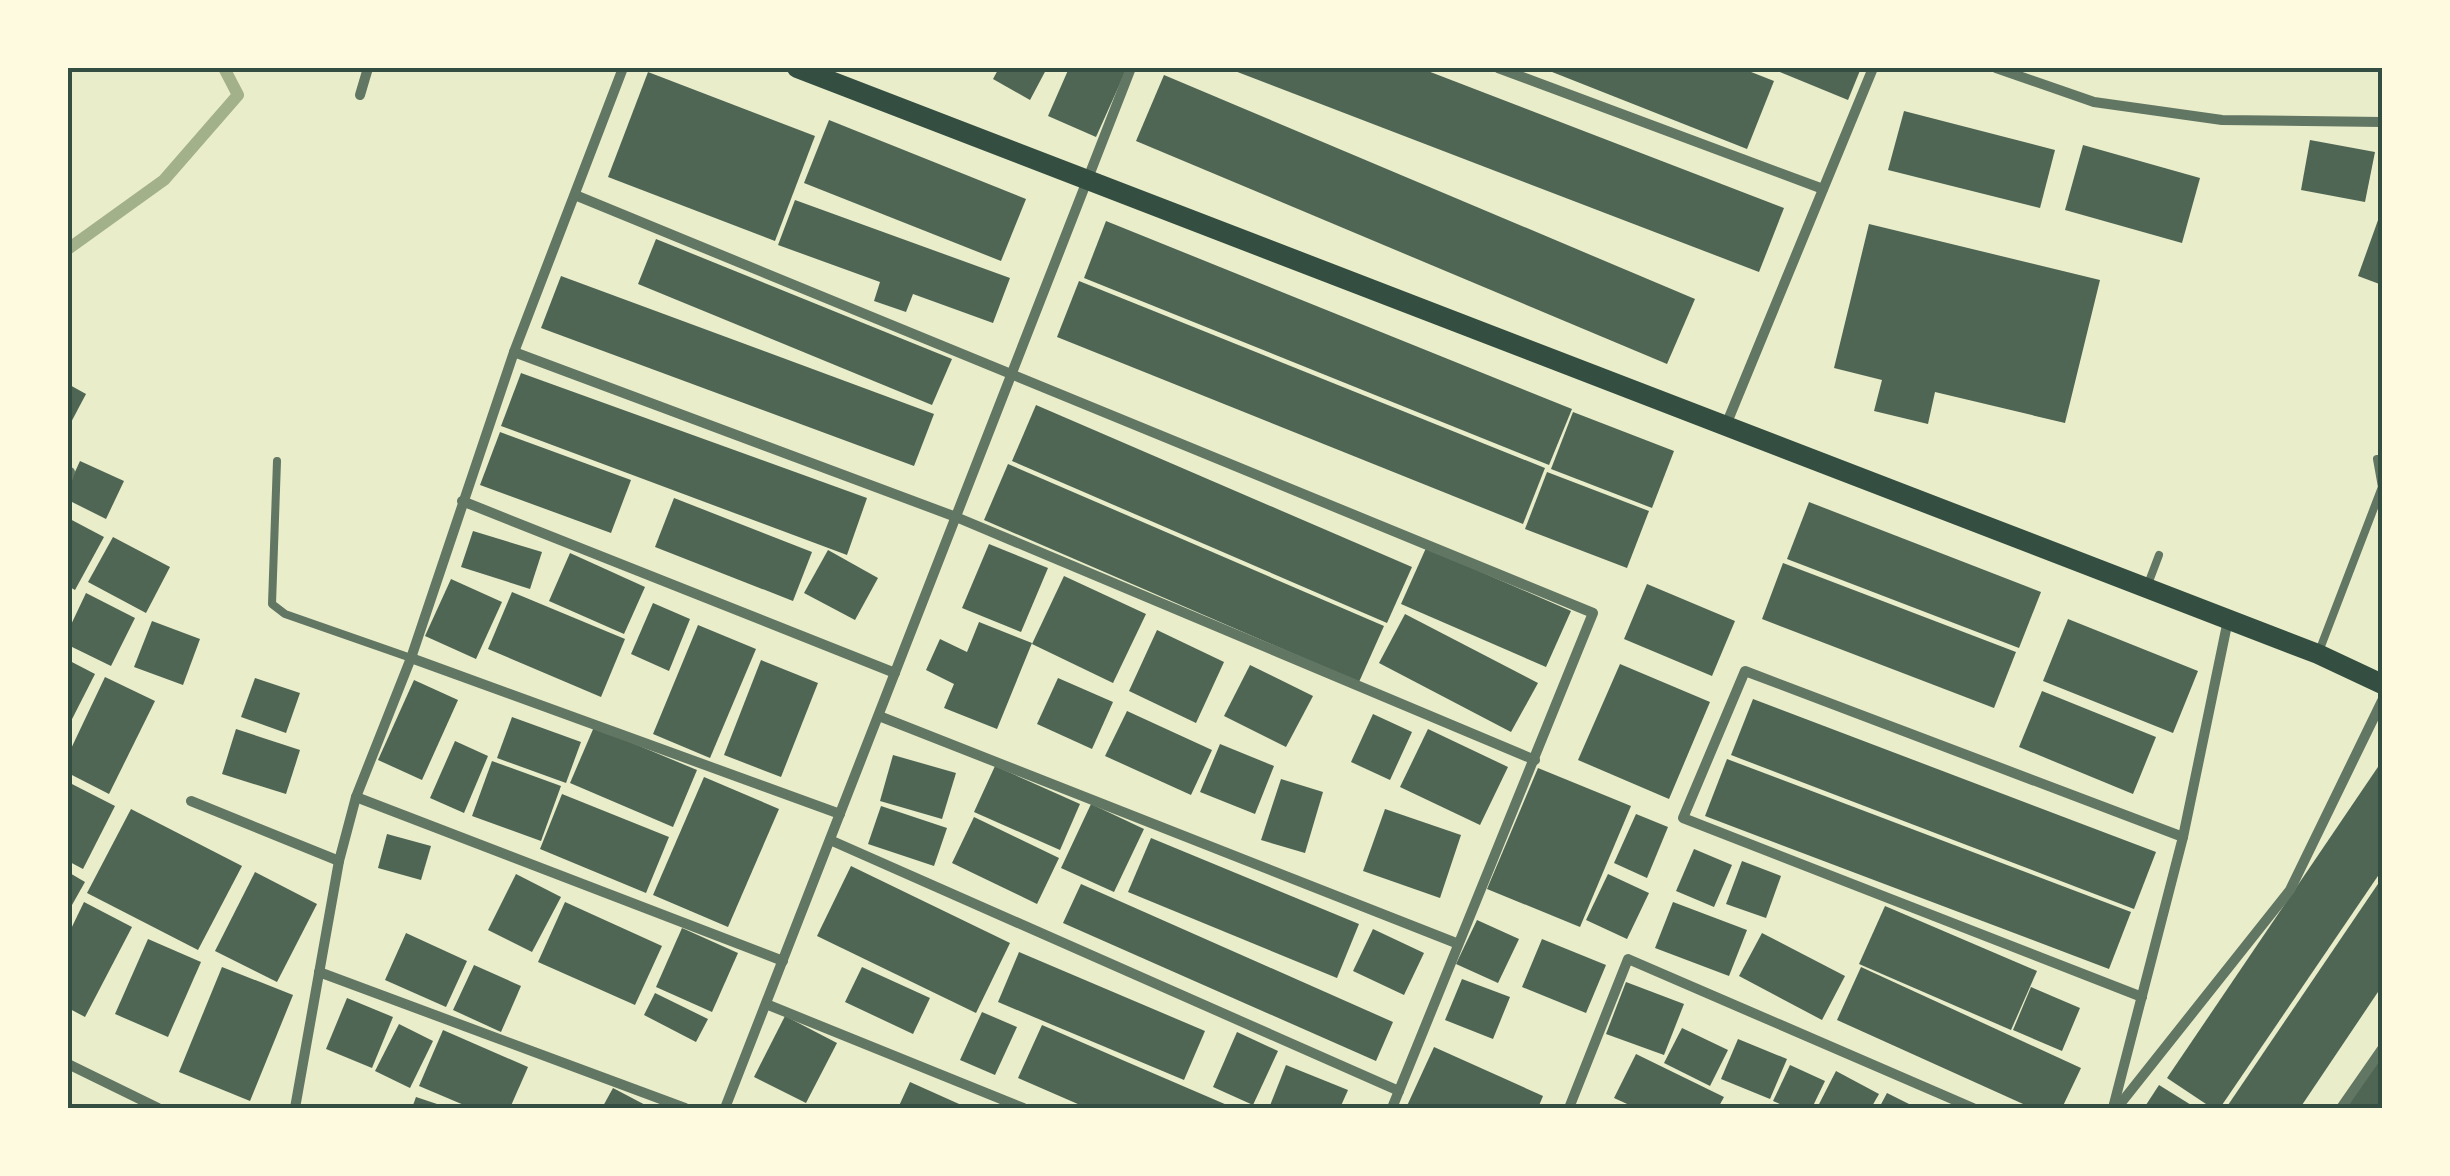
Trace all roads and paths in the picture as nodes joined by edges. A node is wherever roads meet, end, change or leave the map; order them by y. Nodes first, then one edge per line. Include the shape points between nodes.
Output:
1 (368, 68) edge
2 (623, 68) edge
3 (797, 68) edge
4 (1130, 68) edge
5 (1498, 68) edge
6 (1873, 68) edge
7 (1996, 68) edge
8 (360, 95) dead end
9 (2382, 122) edge
10 (1086, 177) junction
11 (1823, 189) junction
12 (574, 195) junction
13 (514, 352) junction
14 (1012, 373) junction
15 (1726, 426) junction
16 (2377, 459) dead end
17 (277, 462) dead end
18 (462, 501) junction
19 (956, 517) junction
20 (2159, 555) dead end
21 (2146, 588) junction
22 (2228, 620) junction
23 (2318, 654) junction
24 (411, 658) junction
25 (896, 674) junction
26 (2382, 684) edge
27 (2382, 701) edge
28 (879, 716) junction
29 (1535, 760) junction
30 (356, 797) junction
31 (192, 801) dead end
32 (840, 814) junction
33 (2183, 838) junction
34 (830, 840) junction
35 (339, 862) junction
36 (1456, 944) junction
37 (783, 961) junction
38 (320, 972) junction
39 (2142, 997) junction
40 (766, 1004) junction
41 (2382, 1049) edge
42 (68, 1064) edge
43 (1399, 1091) junction
44 (1570, 1106) edge
45 (158, 1108) edge
46 (295, 1108) edge
47 (685, 1108) edge
48 (726, 1108) edge
49 (1023, 1108) edge
50 (1392, 1108) edge
51 (1584, 1108) edge
52 (1973, 1108) edge
53 (2115, 1108) edge
54 (2341, 1108) edge

1 - 8 street
2 - 12 street
3 - 10 main road
4 - 10 street
5 - 11 street
6 - 11 street
7 - 9 street via 2112,104 2222,120
10 - 14 street
10 - 15 main road
11 - 15 street
12 - 13 street
12 - 14 street
13 - 18 street
13 - 19 street
14 - 19 street
14 - 29 street via 1593,612
15 - 21 main road
16 - 23 lane via 2382,487
17 - 24 lane via 272,604
18 - 24 street
18 - 25 street
19 - 25 street
19 - 29 street
20 - 21 lane
21 - 22 main road
22 - 23 main road
22 - 33 street
23 - 26 main road
24 - 30 street
24 - 32 street
25 - 28 street
27 - 53 street via 2290,890
28 - 32 street
28 - 36 street
29 - 36 street
30 - 35 street
30 - 37 street
31 - 35 street
32 - 34 street
33 - 39 street
33 - 39 street via 1745,671 1683,818
34 - 37 street
34 - 43 street
35 - 38 street
36 - 43 street
37 - 40 street
38 - 46 street
38 - 47 street
39 - 53 street
40 - 48 street
40 - 49 street
41 - 54 street
42 - 45 street
43 - 50 street
44 - 51 street
44 - 52 street via 1628,958

